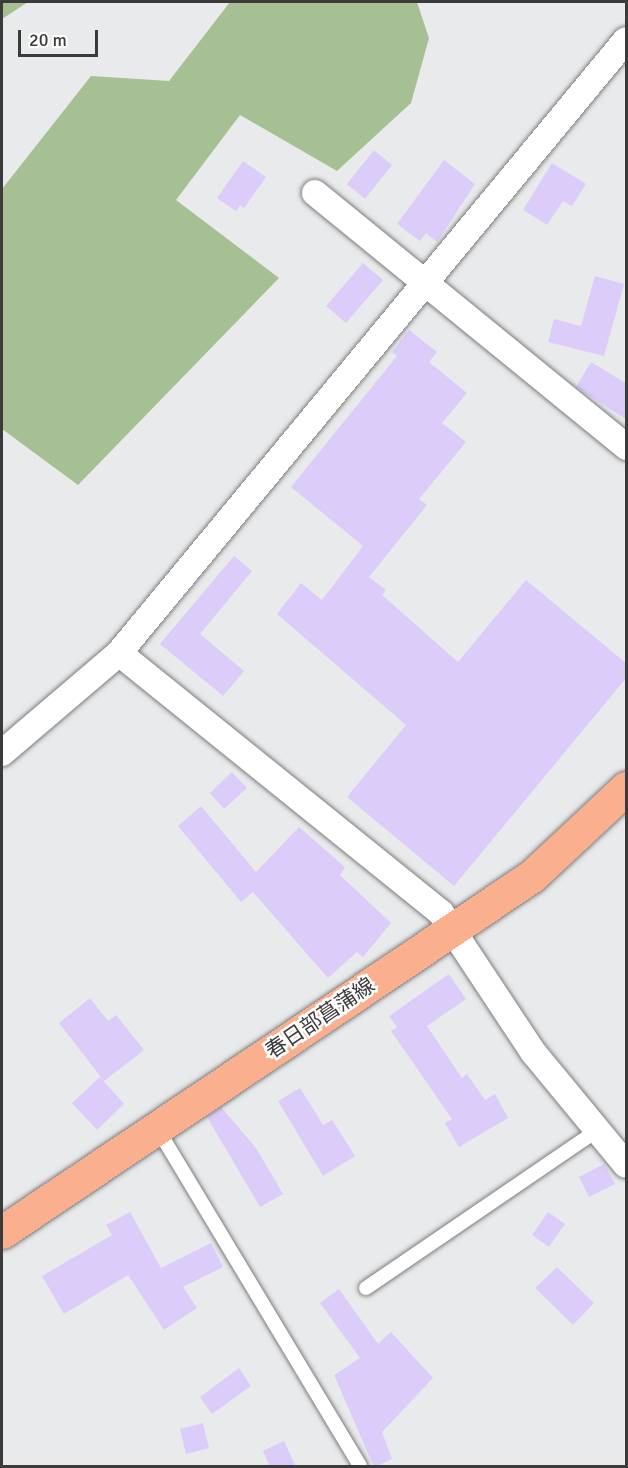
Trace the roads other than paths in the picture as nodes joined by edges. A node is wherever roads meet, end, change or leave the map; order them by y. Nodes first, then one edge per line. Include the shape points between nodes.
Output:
1 (627, 40) edge
2 (315, 193) dead end
3 (428, 280) junction
4 (627, 447) edge
5 (119, 653) junction
6 (2, 753) edge
7 (627, 788) edge
8 (453, 929) junction
9 (157, 1128) junction
10 (598, 1130) junction
11 (627, 1165) edge
12 (2, 1232) edge
13 (366, 1288) dead end
14 (360, 1466) edge

1 - 3 street
2 - 3 street
3 - 4 street
3 - 5 street
5 - 6 street
5 - 8 street via 404,882
7 - 8 main road, 春日部菖蒲線 via 532,876
8 - 9 main road, 春日部菖蒲線
8 - 10 street via 533,1052
9 - 12 main road, 春日部菖蒲線
9 - 14 lane
10 - 11 street
10 - 13 lane

